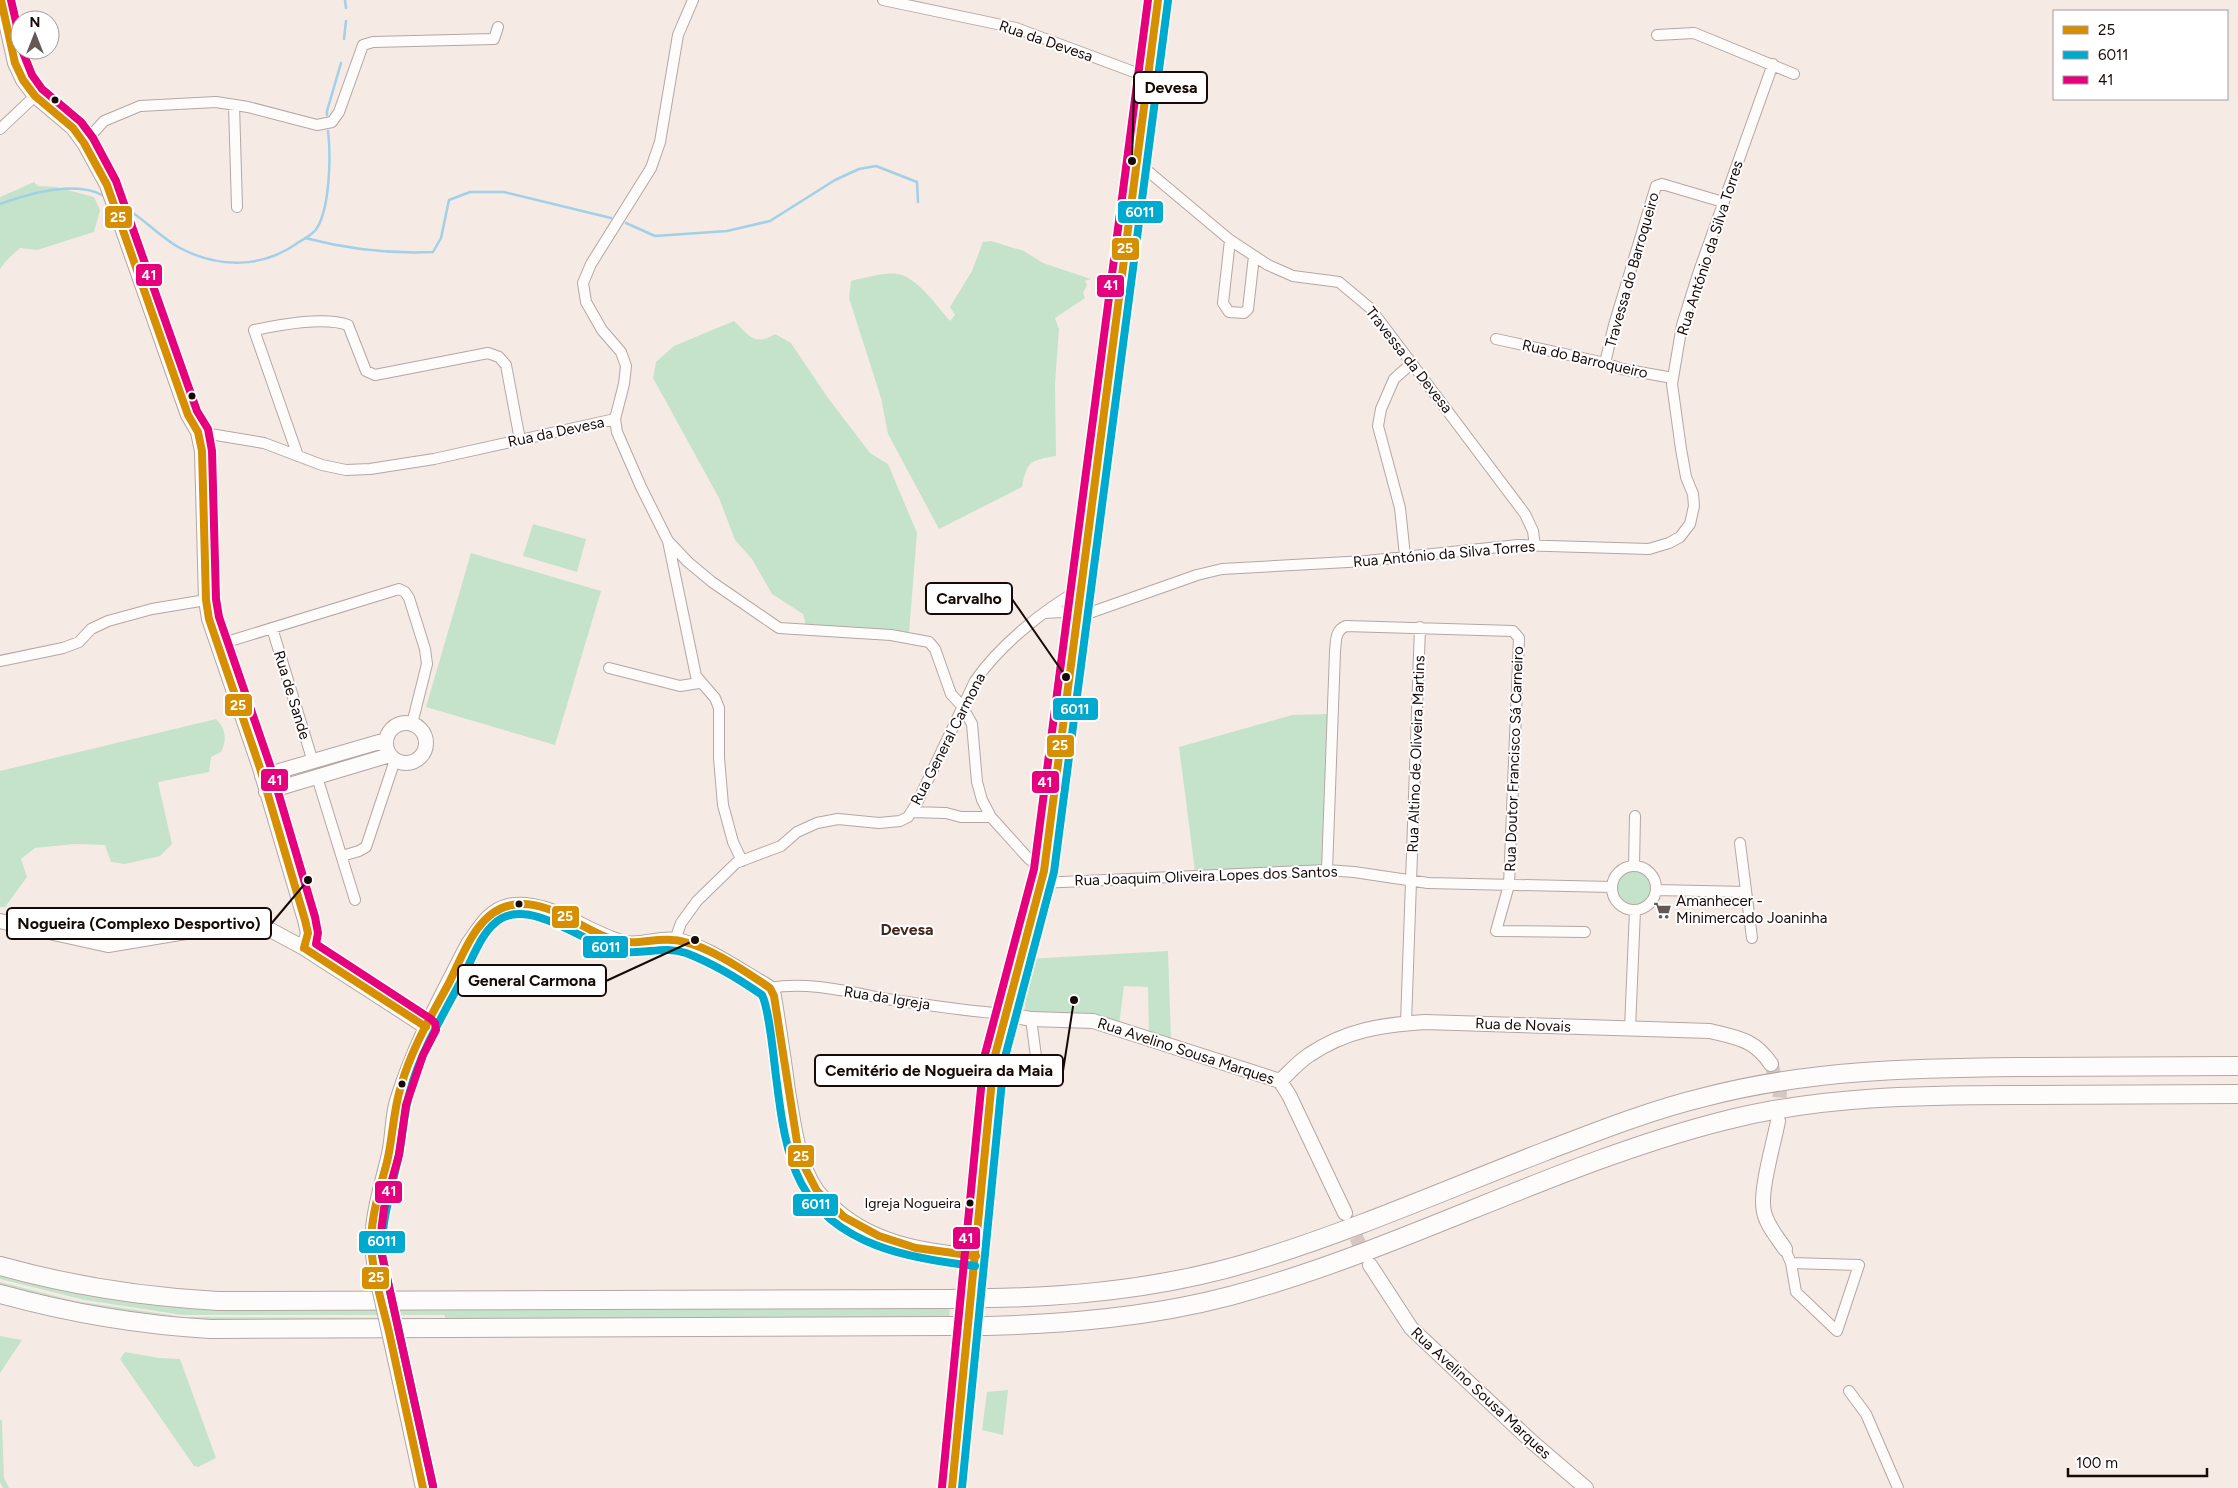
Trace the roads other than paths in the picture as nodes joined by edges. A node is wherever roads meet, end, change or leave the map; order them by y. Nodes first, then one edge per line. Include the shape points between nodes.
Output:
1 (1, 0) edge
2 (693, 0) edge
3 (883, 0) edge
4 (1158, 0) edge
5 (498, 26) dead end
6 (1657, 36) dead end
7 (1773, 64) junction
8 (1148, 74) junction
9 (1794, 74) dead end
10 (35, 96) junction
11 (234, 104) junction
12 (0, 129) edge
13 (84, 143) junction
14 (1137, 162) junction
15 (1723, 202) junction
16 (238, 207) dead end
17 (1230, 240) junction
18 (1254, 256) junction
19 (1496, 340) dead end
20 (1412, 363) junction
21 (1605, 363) junction
22 (1673, 378) junction
23 (615, 419) junction
24 (198, 432) junction
25 (520, 440) junction
26 (298, 456) junction
27 (668, 541) junction
28 (1535, 546) junction
29 (1406, 556) junction
30 (1081, 590) junction
31 (206, 600) junction
32 (1044, 613) junction
33 (1078, 617) junction
34 (1420, 627) junction
35 (272, 628) junction
36 (217, 644) junction
37 (0, 660) edge
38 (609, 668) dead end
39 (699, 683) junction
40 (962, 706) junction
41 (412, 724) junction
42 (386, 740) junction
43 (392, 758) junction
44 (313, 762) junction
45 (262, 776) junction
46 (317, 777) junction
47 (266, 792) junction
48 (911, 812) junction
49 (991, 816) junction
50 (1635, 816) dead end
51 (1740, 843) dead end
52 (342, 856) junction
53 (742, 861) junction
54 (1634, 865) junction
55 (1327, 870) junction
56 (1042, 877) junction
57 (1412, 882) junction
58 (1509, 885) junction
59 (1612, 887) junction
60 (1656, 890) junction
61 (1746, 892) junction
62 (355, 900) dead end
63 (1634, 910) junction
64 (0, 921) edge
65 (1584, 932) dead end
66 (1752, 938) dead end
67 (675, 940) junction
68 (304, 948) junction
69 (770, 988) junction
70 (1005, 1014) junction
71 (1031, 1019) junction
72 (1406, 1023) junction
73 (426, 1027) junction
74 (1630, 1029) junction
75 (1771, 1064) tunnel mouth
76 (2238, 1066) edge
77 (1038, 1071) dead end
78 (1280, 1081) junction
79 (2238, 1094) edge
80 (1778, 1121) tunnel mouth
81 (1345, 1214) tunnel mouth
82 (1785, 1249) joint
83 (976, 1256) junction
84 (1791, 1263) junction
85 (1370, 1265) tunnel mouth
86 (0, 1266) edge
87 (0, 1294) edge
88 (1849, 1391) dead end
89 (423, 1488) edge
90 (952, 1488) edge
91 (1586, 1488) edge
92 (1898, 1488) edge

1 - 10 street via 15,63
2 - 23 street, Rua da Devesa via 678,35 660,142 651,168 583,283 586,302 602,330 621,352 626,366
3 - 8 street, Rua da Devesa via 1016,28 1134,72
4 - 8 street
5 - 11 street via 494,40 363,44 339,112 332,122 317,125
6 - 7 street via 1694,33
7 - 9 street
7 - 15 street, Rua António da Silva Torres
8 - 14 street
10 - 12 street
10 - 13 street via 73,128
11 - 13 street via 140,106 104,121
11 - 16 street
13 - 24 street via 107,185 188,415
14 - 17 street, Travessa da Devesa
14 - 30 street
15 - 21 street, Travessa do Barroqueiro via 1662,184 1656,186
15 - 22 street, Rua António da Silva Torres via 1682,325
17 - 18 street, Travessa da Devesa
17 - 18 street via 1223,303 1229,312 1244,313 1248,309
18 - 20 street, Travessa da Devesa via 1293,276 1339,282 1370,308
19 - 21 street, Rua do Barroqueiro
20 - 28 street, Travessa da Devesa via 1525,514 1533,531
20 - 29 street via 1394,379 1381,409 1378,426 1400,508
21 - 22 street, Rua do Barroqueiro
22 - 28 street, Rua António da Silva Torres via 1676,419 1694,506 1690,524 1680,537 1649,549
23 - 25 street, Rua da Devesa
23 - 27 street via 617,432 640,487
24 - 26 street, Rua da Devesa via 264,443
24 - 31 street via 202,451
25 - 26 street, Rua da Devesa via 370,469 346,470
25 - 26 street via 506,365 499,357 488,353 375,375 366,371 348,325 339,321 286,323 254,330
27 - 39 street
27 - 40 street via 712,582 778,628 891,635 929,642 935,649 951,694
28 - 29 street, Rua António da Silva Torres via 1489,547
29 - 33 street, Rua António da Silva Torres via 1334,564 1222,569
30 - 32 street, Rua General Carmona
30 - 33 street
31 - 36 street
31 - 37 street via 152,609 108,621 91,629 79,642 63,648
32 - 33 street via 1062,612
32 - 40 street, Rua General Carmona via 984,668
33 - 56 street
34 - 55 street, Rua Doutor Francisco Sá Carneiro via 1346,626 1337,635
34 - 57 street, Rua Altino de Oliveira Martins
34 - 58 street, Rua Doutor Francisco Sá Carneiro via 1507,630 1519,638
35 - 36 street
35 - 41 street via 391,591 405,592 410,598 427,664
35 - 44 street, Rua de Sande
36 - 45 street
38 - 39 street via 680,686
39 - 53 street via 715,698 719,708 723,805
40 - 48 street, Rua General Carmona
40 - 49 street via 972,724 977,782
41 - 42 street via 392,728
41 - 43 street via 425,736 424,753 409,763
42 - 43 street
42 - 44 street
43 - 46 street
43 - 52 street via 366,847
44 - 45 street
45 - 47 street
46 - 47 street
46 - 52 street
47 - 68 street via 305,920 308,933
48 - 49 street
48 - 53 street, Rua General Carmona via 908,817 889,823 838,819 817,823 797,832 781,846
49 - 56 street
50 - 54 street
51 - 61 street
52 - 62 street
53 - 67 street, Rua General Carmona via 697,901 681,923
54 - 59 street via 1617,872
54 - 60 street via 1651,873
55 - 56 street, Rua Joaquim Oliveira Lopes dos Santos
55 - 57 street, Rua Joaquim Oliveira Lopes dos Santos
56 - 70 street
57 - 58 street, Rua Joaquim Oliveira Lopes dos Santos
57 - 72 street, Rua Altino de Oliveira Martins
58 - 59 street, Rua Joaquim Oliveira Lopes dos Santos
58 - 65 street via 1496,931
59 - 63 street via 1619,904
60 - 61 street
60 - 63 street via 1652,902
61 - 66 street
63 - 74 street
64 - 68 street via 108,945 245,922 264,926
67 - 69 street via 702,950
67 - 73 street via 628,944 538,907 518,904 498,909 468,944
68 - 73 street
69 - 70 street, Rua da Igreja via 785,985 832,989
69 - 83 street via 774,996 795,1132 803,1162 816,1190 857,1227 888,1242
70 - 71 street, Rua Avelino Sousa Marques
70 - 83 street via 989,1096
71 - 77 street
71 - 78 street, Rua Avelino Sousa Marques via 1093,1021
72 - 74 street, Rua de Novais
72 - 78 street, Rua de Novais via 1359,1030 1337,1039 1308,1056
73 - 89 street, bridge via 396,1103 371,1233 372,1256
74 - 75 street, Rua de Novais via 1710,1031 1750,1042
76 - 86 highway, bridge via 1906,1068 1830,1074 1758,1085 1702,1097 1632,1119 1255,1260 1183,1279 1121,1290 1050,1297 218,1301 155,1297 102,1289
78 - 81 street, Rua Avelino Sousa Marques
79 - 87 highway, bridge via 1907,1096 1770,1110 1646,1144 1296,1276 1229,1297 1116,1319 987,1326 210,1329 96,1317
80 - 82 street via 1763,1212
82 - 84 street
83 - 90 street
84 - 84 street via 1859,1265 1837,1331 1796,1292
85 - 91 street, Rua Avelino Sousa Marques via 1411,1328 1531,1442
88 - 92 street via 1866,1414

